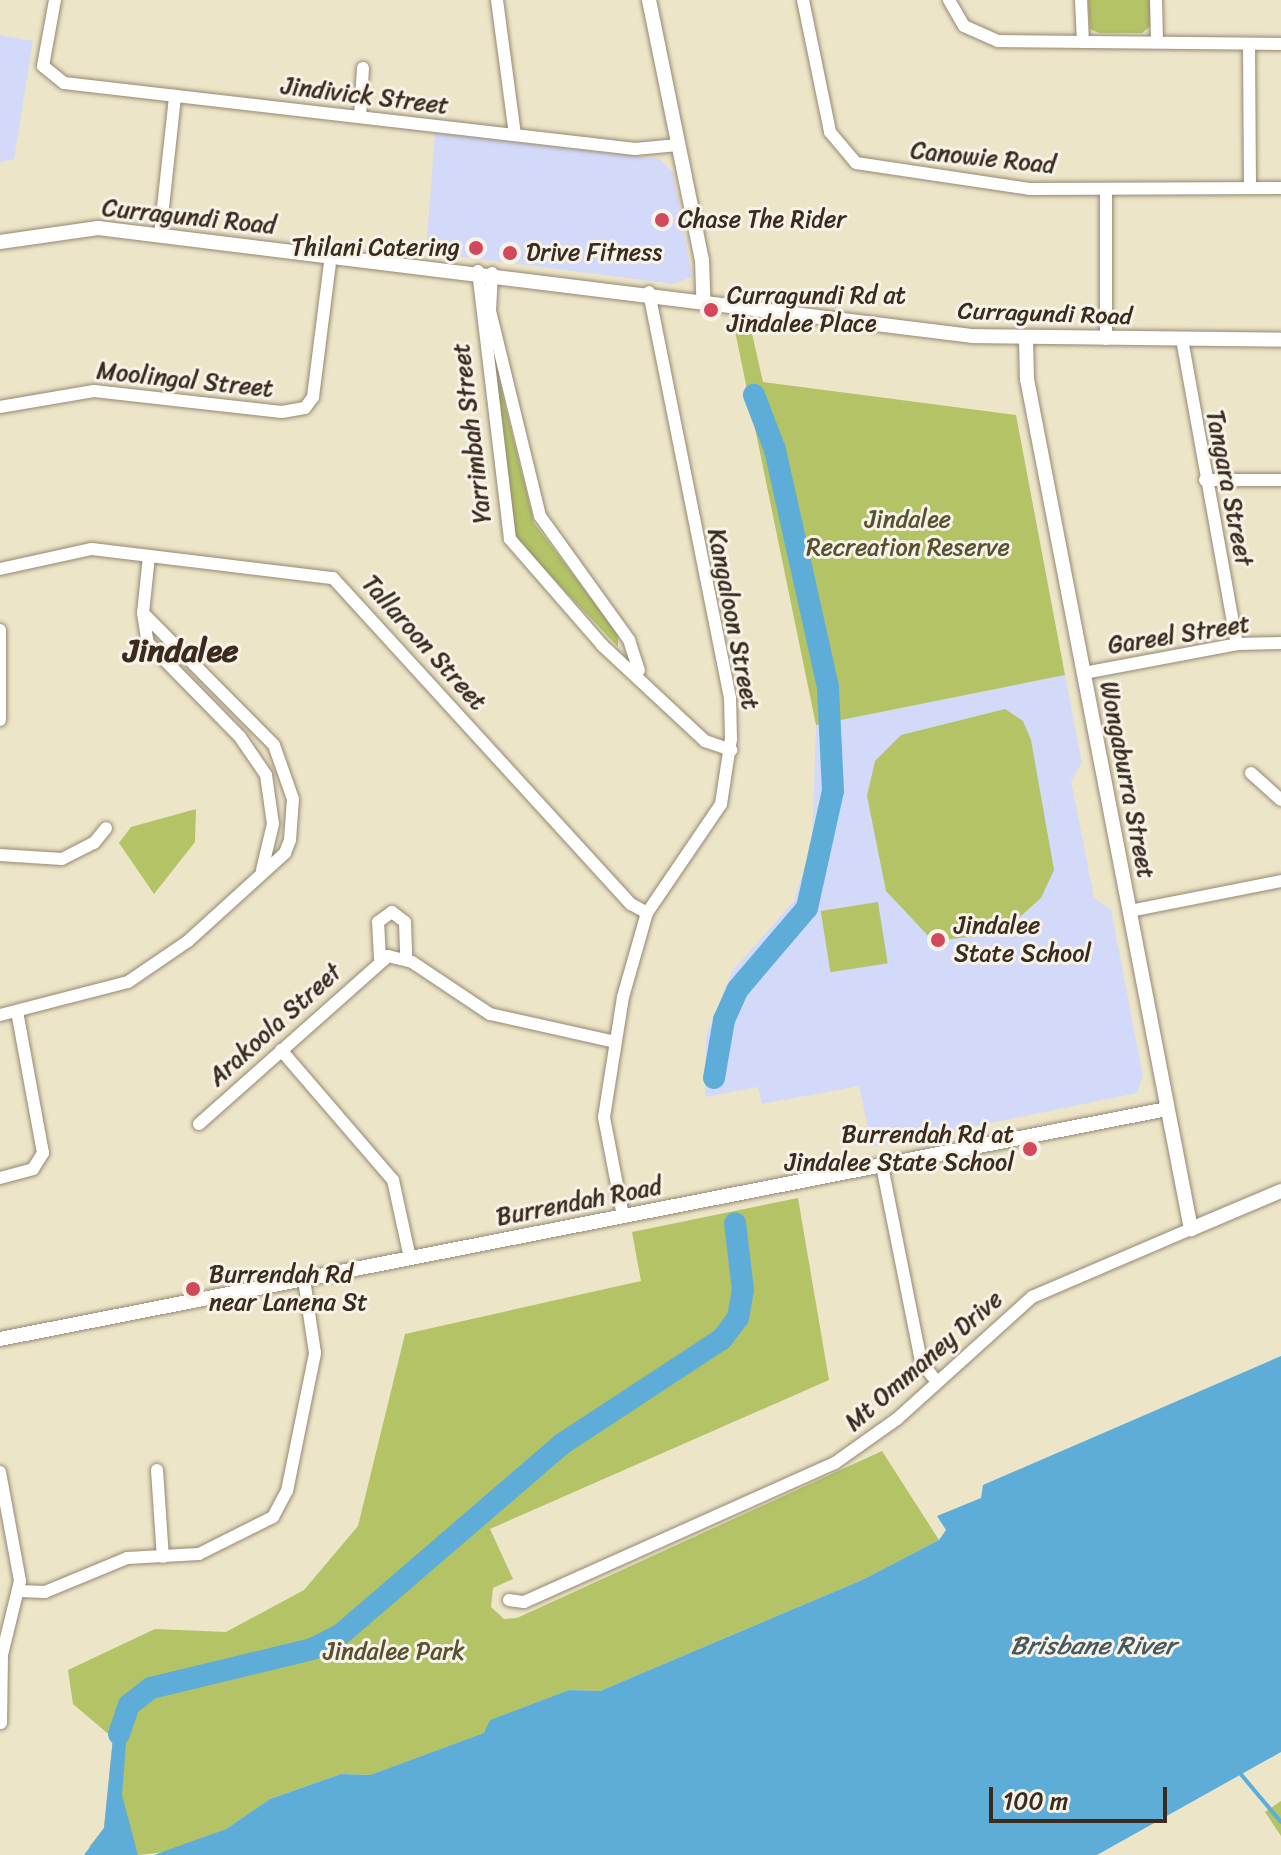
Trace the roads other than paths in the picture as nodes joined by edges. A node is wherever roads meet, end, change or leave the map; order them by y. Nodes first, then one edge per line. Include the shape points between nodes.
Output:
1 (55, 0) edge
2 (497, 0) edge
3 (649, 0) edge
4 (803, 0) edge
5 (949, 0) edge
6 (1081, 0) edge
7 (1156, 0) edge
8 (1157, 41) junction
9 (1083, 42) junction
10 (1249, 44) junction
11 (1281, 44) edge
12 (363, 68) dead end
13 (175, 96) junction
14 (360, 117) junction
15 (515, 135) junction
16 (678, 145) junction
17 (1250, 188) junction
18 (1281, 188) edge
19 (1106, 190) junction
20 (160, 235) junction
21 (0, 242) edge
22 (331, 255) junction
23 (485, 272) junction
24 (649, 292) junction
25 (703, 298) junction
26 (1026, 339) junction
27 (1106, 339) junction
28 (1182, 339) junction
29 (1281, 340) edge
30 (0, 407) edge
31 (1205, 480) junction
32 (1281, 480) edge
33 (149, 556) junction
34 (0, 569) edge
35 (143, 613) junction
36 (0, 630) edge
37 (1281, 643) edge
38 (1237, 644) junction
39 (1084, 673) junction
40 (643, 677) junction
41 (0, 720) edge
42 (731, 750) junction
43 (1251, 773) dead end
44 (1281, 800) edge
45 (106, 828) dead end
46 (0, 855) edge
47 (262, 870) junction
48 (1281, 881) edge
49 (1130, 911) junction
50 (647, 913) junction
51 (380, 959) junction
52 (406, 959) junction
53 (17, 1012) junction
54 (0, 1015) edge
55 (615, 1042) junction
56 (281, 1050) junction
57 (1167, 1109) junction
58 (199, 1124) dead end
59 (882, 1166) junction
60 (0, 1178) edge
61 (1281, 1191) edge
62 (623, 1216) junction
63 (1191, 1229) junction
64 (410, 1258) junction
65 (304, 1279) junction
66 (0, 1339) edge
67 (937, 1382) junction
68 (157, 1470) dead end
69 (0, 1472) edge
70 (163, 1557) junction
71 (19, 1591) junction
72 (509, 1600) dead end
73 (4, 1724) edge

1 - 13 street, Jindivick Street via 43,56 48,77
2 - 15 street
3 - 16 street
4 - 19 street, Canowie Road via 830,132 856,163 1029,189
5 - 9 street via 979,38
6 - 9 street
7 - 8 street
8 - 9 street
8 - 10 street
10 - 11 street
10 - 17 street
12 - 14 street
13 - 14 street, Jindivick Street
13 - 20 street
14 - 15 street, Jindivick Street
15 - 16 street, Jindivick Street via 635,149
16 - 25 street via 702,260
17 - 18 street, Canowie Road
17 - 19 street, Canowie Road
19 - 27 street
20 - 21 street, Curragundi Road via 72,228
20 - 22 street, Curragundi Road
22 - 23 street, Curragundi Road
22 - 30 street, Moolingal Street via 313,397 305,408 282,412 94,391
23 - 24 street, Curragundi Road
23 - 40 street, Yarrimbah Street via 540,516 629,640
23 - 40 street, Yarrimbah Street via 506,532 599,642
24 - 25 street, Curragundi Road
24 - 42 street, Kangaloon Street via 730,698
25 - 26 street, Curragundi Road
26 - 27 street, Curragundi Road
26 - 39 street, Wongaburra Street via 1027,379
27 - 28 street, Curragundi Road
28 - 29 street, Curragundi Road
28 - 31 street, Tangara Street
31 - 32 street
31 - 38 street, Tangara Street
33 - 34 street, Tallaroon Street via 92,549
33 - 35 street
33 - 50 street, Tallaroon Street via 333,578 631,904
35 - 47 street via 148,643 240,737 266,775 273,824
35 - 47 street via 274,745 288,776 293,826 285,853
36 - 41 street
37 - 38 street, Gareel Street
38 - 39 street, Gareel Street
39 - 49 street, Wongaburra Street
40 - 42 street, Yarrimbah Street via 705,741
42 - 50 street, Kangaloon Street via 719,808
43 - 44 street
45 - 46 street via 94,843 62,859
47 - 53 street via 188,941 128,982
48 - 49 street
49 - 57 street, Wongaburra Street
50 - 55 street, Kangaloon Street
51 - 52 street
51 - 52 street via 378,922 392,912 405,922
51 - 56 street, Arakoola Street
52 - 55 street via 490,1014
53 - 54 street
53 - 60 street via 43,1153 33,1169
55 - 62 street, Kangaloon Street via 604,1117
56 - 58 street, Arakoola Street
56 - 64 street via 393,1180
57 - 59 street, Burrendah Road
57 - 63 street, Wongaburra Street
59 - 62 street, Burrendah Road
59 - 67 street via 921,1362
61 - 63 street, Mt Ommaney Drive
62 - 64 street, Burrendah Road
63 - 67 street, Mt Ommaney Drive via 1032,1297
64 - 65 street, Burrendah Road
65 - 66 street, Burrendah Road
65 - 70 street via 315,1353 285,1501 255,1530 199,1554
67 - 72 street, Mt Ommaney Drive via 871,1440 807,1477 524,1602
68 - 70 street
69 - 71 street
70 - 71 street via 127,1558 45,1592
71 - 73 street via 2,1655

